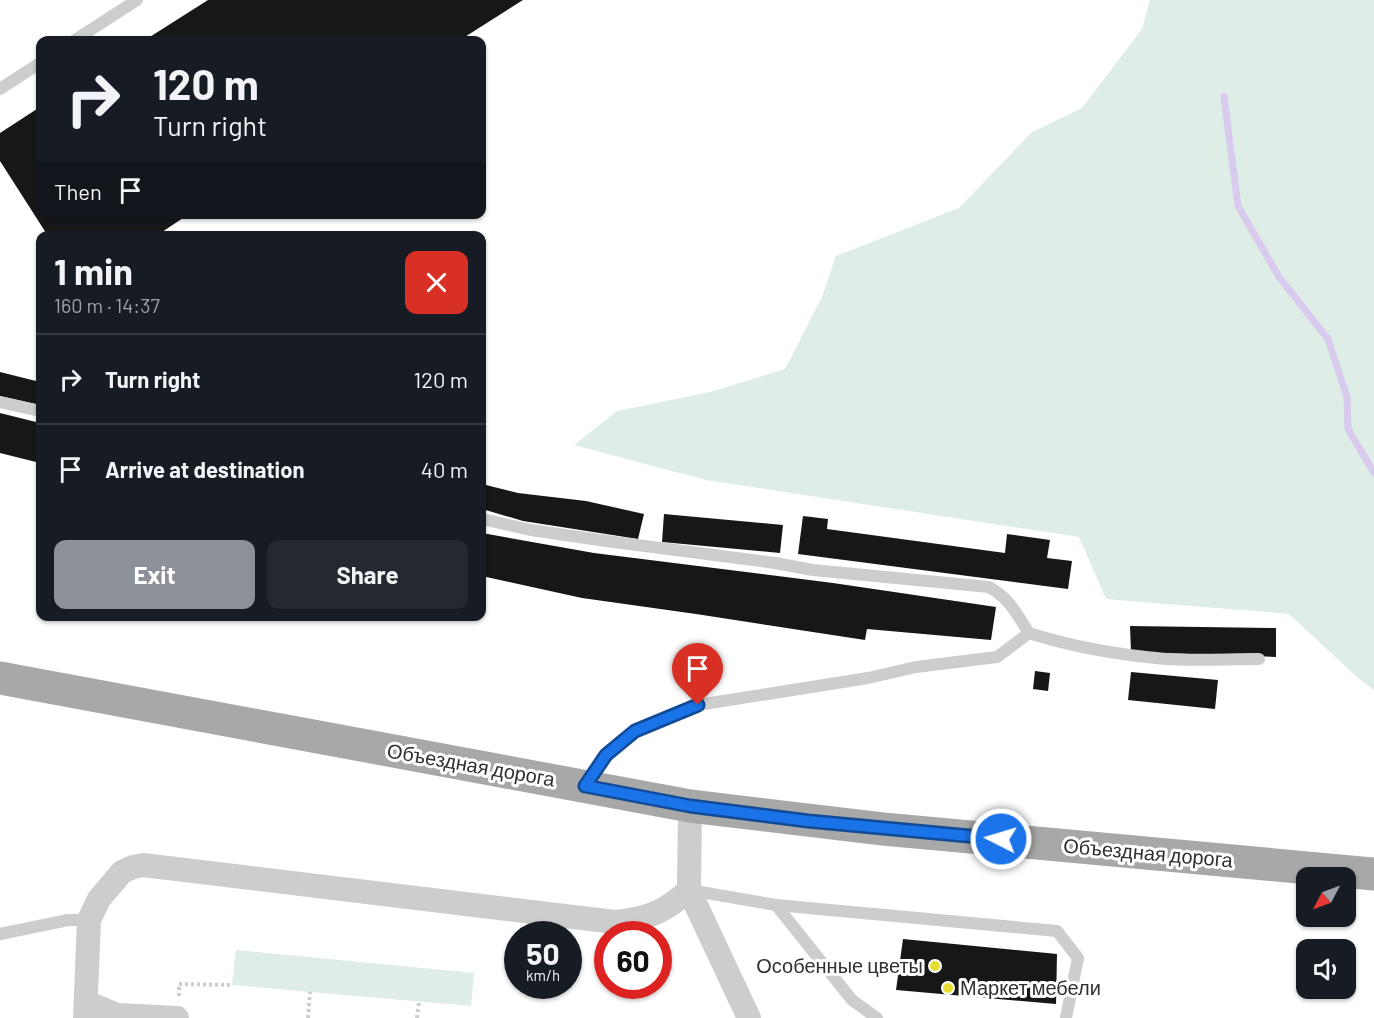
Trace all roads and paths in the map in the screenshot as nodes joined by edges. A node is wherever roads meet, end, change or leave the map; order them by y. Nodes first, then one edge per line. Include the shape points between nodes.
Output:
1 (137, 0) edge
2 (81, 36) edge
3 (36, 66) edge
4 (0, 89) edge
5 (0, 402) edge
6 (36, 410) edge
7 (486, 520) edge
8 (1029, 633) junction
9 (1259, 659) dead end
10 (0, 678) edge
11 (585, 786) junction
12 (690, 806) junction
13 (1374, 874) edge
14 (689, 890) junction
15 (776, 905) junction
16 (89, 920) junction
17 (0, 934) edge
18 (179, 984) dead end
19 (232, 985) dead end
20 (310, 992) dead end
21 (419, 1002) dead end
22 (86, 1010) edge
23 (177, 1018) edge
24 (308, 1018) edge
25 (417, 1018) edge
26 (749, 1018) edge
27 (877, 1018) edge
28 (1066, 1018) edge

1 - 2 lane
3 - 4 lane
5 - 6 lane
7 - 8 lane via 542,532 813,570 989,587 1011,604
8 - 9 lane via 1109,652 1167,659
8 - 11 lane via 998,657 916,667 698,705 635,731 606,755
10 - 11 main road, Объездная дорога
11 - 12 main road, Объездная дорога
12 - 13 main road, Объездная дорога via 883,829
12 - 14 street
14 - 15 lane
14 - 16 street via 657,914 615,922 143,865 122,872 99,899
14 - 26 street
15 - 27 lane via 852,1000
15 - 28 lane via 1058,931 1078,958
16 - 17 lane via 68,920
16 - 22 street
18 - 19 path
20 - 24 path
21 - 25 path
22 - 23 street

